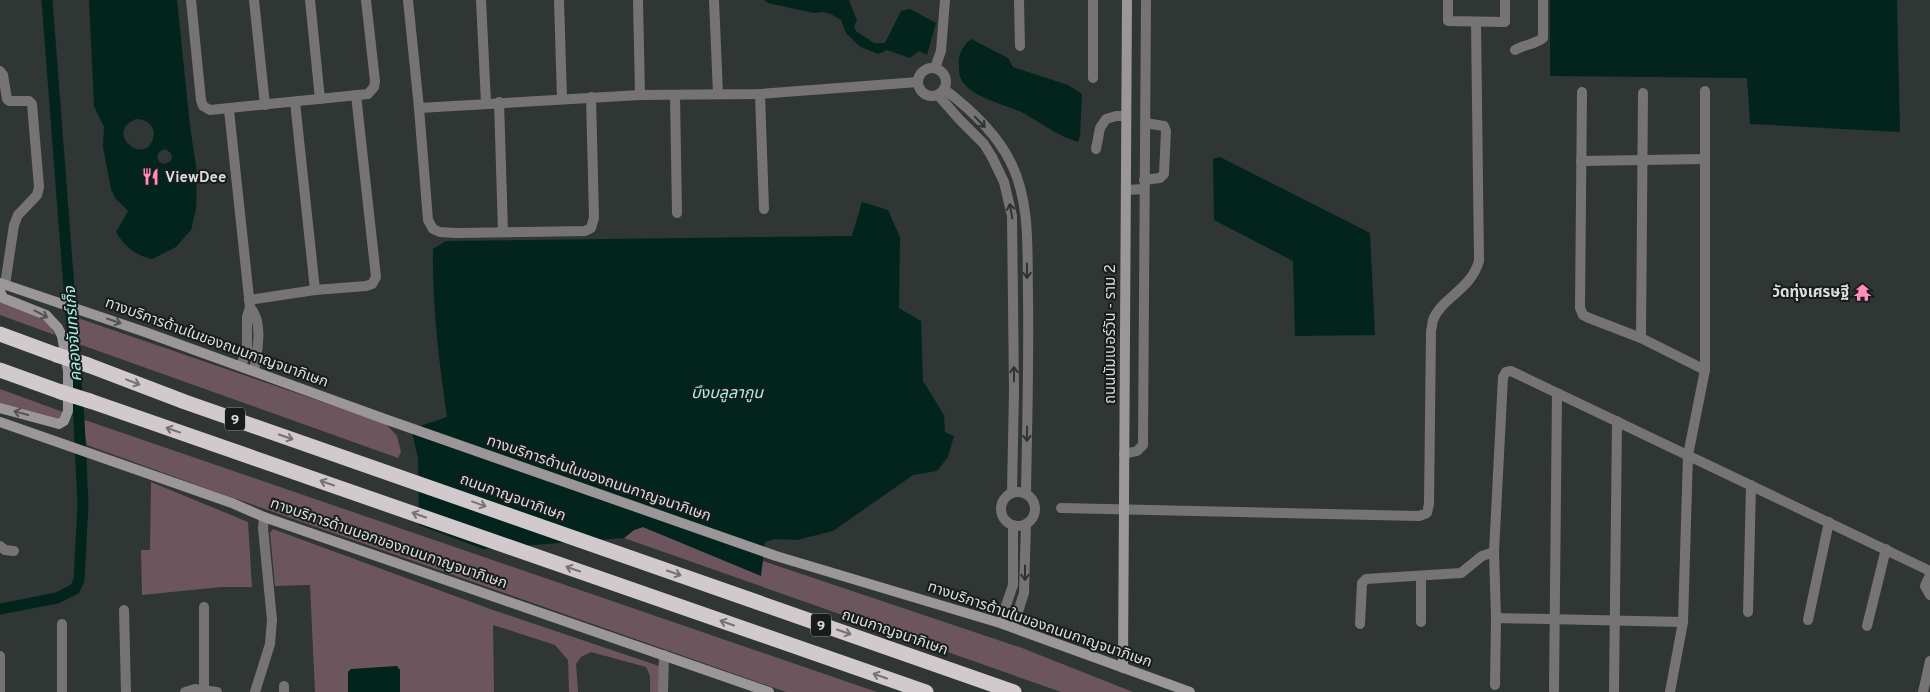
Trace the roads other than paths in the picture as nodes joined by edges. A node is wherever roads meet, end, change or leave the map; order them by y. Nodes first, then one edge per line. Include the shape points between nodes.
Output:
1 (191, 0) edge
2 (254, 0) edge
3 (310, 0) edge
4 (366, 0) edge
5 (408, 0) edge
6 (481, 0) edge
7 (560, 0) edge
8 (638, 0) edge
9 (714, 0) edge
10 (945, 0) edge
11 (1019, 0) edge
12 (1093, 0) edge
13 (1127, 0) edge
14 (1146, 0) edge
15 (1448, 0) edge
16 (1505, 0) edge
17 (1543, 0) edge
18 (1476, 22) junction
19 (1020, 46) dead end
20 (1515, 50) dead end
21 (935, 68) junction
22 (0, 71) edge
23 (1093, 78) dead end
24 (918, 82) junction
25 (1705, 91) dead end
26 (941, 92) junction
27 (1582, 92) dead end
28 (718, 94) junction
29 (760, 94) junction
30 (1643, 94) dead end
31 (356, 95) junction
32 (640, 95) junction
33 (675, 95) junction
34 (591, 97) junction
35 (320, 99) junction
36 (562, 99) junction
37 (295, 102) junction
38 (499, 102) junction
39 (486, 103) junction
40 (265, 105) junction
41 (419, 108) junction
42 (228, 110) junction
43 (1126, 116) junction
44 (1145, 124) junction
45 (1096, 149) dead end
46 (1705, 159) junction
47 (1581, 160) junction
48 (1642, 160) junction
49 (1144, 185) junction
50 (1126, 190) junction
51 (764, 209) dead end
52 (677, 213) dead end
53 (503, 232) junction
54 (2, 286) edge
55 (315, 290) junction
56 (249, 304) junction
57 (1144, 317) junction
58 (1125, 318) junction
59 (0, 334) edge
60 (1641, 338) junction
61 (241, 366) junction
62 (0, 370) edge
63 (1705, 370) junction
64 (254, 371) junction
65 (1557, 393) junction
66 (0, 408) edge
67 (1617, 421) junction
68 (0, 422) edge
69 (1124, 454) junction
70 (1688, 455) junction
71 (1751, 485) junction
72 (1012, 492) junction
73 (1026, 493) junction
74 (1061, 508) dead end
75 (1123, 508) junction
76 (264, 517) junction
77 (1829, 522) junction
78 (1026, 524) junction
79 (1013, 525) junction
80 (0, 546) edge
81 (1886, 549) junction
82 (14, 551) dead end
83 (1494, 552) junction
84 (1930, 571) edge
85 (1930, 575) edge
86 (1421, 576) junction
87 (1930, 595) edge
88 (204, 607) dead end
89 (124, 610) dead end
90 (1748, 612) dead end
91 (1496, 618) junction
92 (1555, 619) junction
93 (1614, 620) junction
94 (1808, 620) dead end
95 (1420, 622) dead end
96 (1683, 622) junction
97 (1000, 623) junction
98 (62, 624) dead end
99 (1360, 624) dead end
100 (1867, 626) dead end
101 (1013, 627) junction
102 (664, 655) junction
103 (0, 656) edge
104 (1930, 661) edge
105 (1123, 668) junction
106 (1495, 685) dead end
107 (745, 688) edge
108 (204, 689) junction
109 (1554, 690) dead end
110 (0, 692) edge
111 (62, 692) edge
112 (126, 692) edge
113 (185, 692) edge
114 (217, 692) edge
115 (255, 692) edge
116 (663, 692) edge
117 (769, 692) edge
118 (926, 692) edge
119 (1014, 692) edge
120 (1190, 692) edge
121 (1614, 692) edge
122 (1670, 692) edge
123 (1923, 692) edge

1 - 42 street via 203,106 210,110
2 - 40 street
3 - 35 street
4 - 31 street via 375,80 368,94
5 - 41 street
6 - 39 street
7 - 36 street
8 - 32 street
9 - 28 street
10 - 21 street via 942,50
11 - 19 street
12 - 23 street
13 - 43 main road, ถนนนัมเบอร์วัน - ราม 2
14 - 44 street
15 - 18 street via 1448,21
16 - 18 street via 1504,22
17 - 20 street via 1543,38
18 - 75 street via 1480,261 1472,278 1438,311 1431,332 1430,504 1427,513 1409,516
21 - 24 street via 921,72
21 - 26 street via 946,79
22 - 54 street via 7,99 32,104 39,187 37,195 16,220 11,256
24 - 26 street via 922,92 932,96
24 - 29 street
25 - 46 street
72 -> 26 street via 1012,216 998,168 984,144 959,119
26 -> 73 street via 970,112 998,142 1018,178 1024,202 1029,354
27 - 47 street
28 - 29 street
28 - 33 street
29 - 51 street
30 - 48 street
31 - 35 street
31 - 55 street via 376,277 372,284 366,286
32 - 33 street
32 - 34 street
33 - 52 street
34 - 36 street
34 - 53 street via 594,218 591,228 573,232
35 - 37 street
36 - 38 street
37 - 40 street
37 - 55 street
38 - 39 street
38 - 53 street
39 - 41 street
40 - 42 street
41 - 53 street via 428,220 433,229 440,232
42 - 56 street
43 - 45 street via 1106,119 1100,128
43 - 50 main road, ถนนนัมเบอร์วัน - ราม 2
44 - 49 street
44 - 49 street via 1164,126 1166,131 1164,174
46 - 48 street
46 - 63 street
47 - 48 street
47 - 60 street via 1580,308 1583,315
48 - 60 street
49 - 50 street
49 - 57 street
50 - 58 main road, ถนนนัมเบอร์วัน - ราม 2
54 -> 61 main road, ทางบริการด้านในของถนนกาญจนาภิเษก via 82,310
54 -> 66 main road via 3,298 46,315 58,328 68,371 68,411 59,424
55 - 56 street
56 - 61 street via 247,349
56 - 64 street via 256,314 258,328
57 - 58 street
57 - 69 street via 1143,445 1137,451
58 - 69 main road, ถนนนัมเบอร์วัน - ราม 2
59 -> 119 highway, ถนนกาญจนาภิเษก / 9, bridge via 185,402
60 - 63 street
61 - 64 main road, ทางบริการด้านในของถนนกาญจนาภิเษก
118 -> 62 highway, 9, bridge
63 - 70 street
64 - 97 main road, ทางบริการด้านในของถนนกาญจนาภิเษก via 776,556
65 - 67 street
65 - 83 street via 1511,371 1503,377
65 - 92 street
67 - 70 street
67 - 93 street
68 - 76 main road, ทางบริการด้านนอกของถนนกาญจนาภิเษก
69 - 75 main road, ถนนนัมเบอร์วัน - ราม 2
70 - 71 street
70 - 96 street
71 - 77 street
71 - 90 street
72 - 73 street
72 - 79 street via 1004,499 1001,509 1004,519
73 - 78 street via 1033,500 1035,510
74 - 75 street
75 - 105 main road, ถนนนัมเบอร์วัน - ราม 2
76 - 102 main road, ทางบริการด้านนอกของถนนกาญจนาภิเษก
76 - 115 street via 272,620 270,644
77 - 81 street
77 - 94 street
78 - 79 street
78 -> 101 street via 1024,593
79 - 97 street via 1011,593
80 - 82 street
81 - 84 street
81 - 100 street
83 - 86 street via 1482,556 1461,573
83 - 91 street
85 - 87 street via 1925,586
86 - 95 street
86 - 99 street via 1364,580
88 - 108 street
89 - 112 street
91 - 92 street
91 - 106 street
92 - 93 street
92 - 109 street
93 - 96 street
93 - 121 street
96 - 122 street
97 - 101 main road, ทางบริการด้านในของถนนกาญจนาภิเษก
98 - 111 street
101 - 105 main road, ทางบริการด้านในของถนนกาญจนาภิเษก
102 - 107 main road, ทางบริการด้านนอกของถนนกาญจนาภิเษก
102 - 116 street
103 - 110 street
104 - 123 street
105 - 120 main road, ทางบริการด้านในของถนนกาญจนาภิเษก
107 - 117 main road, ทางบริการด้านนอกของถนนกาญจนาภิเษก
108 - 113 street
108 - 114 street

